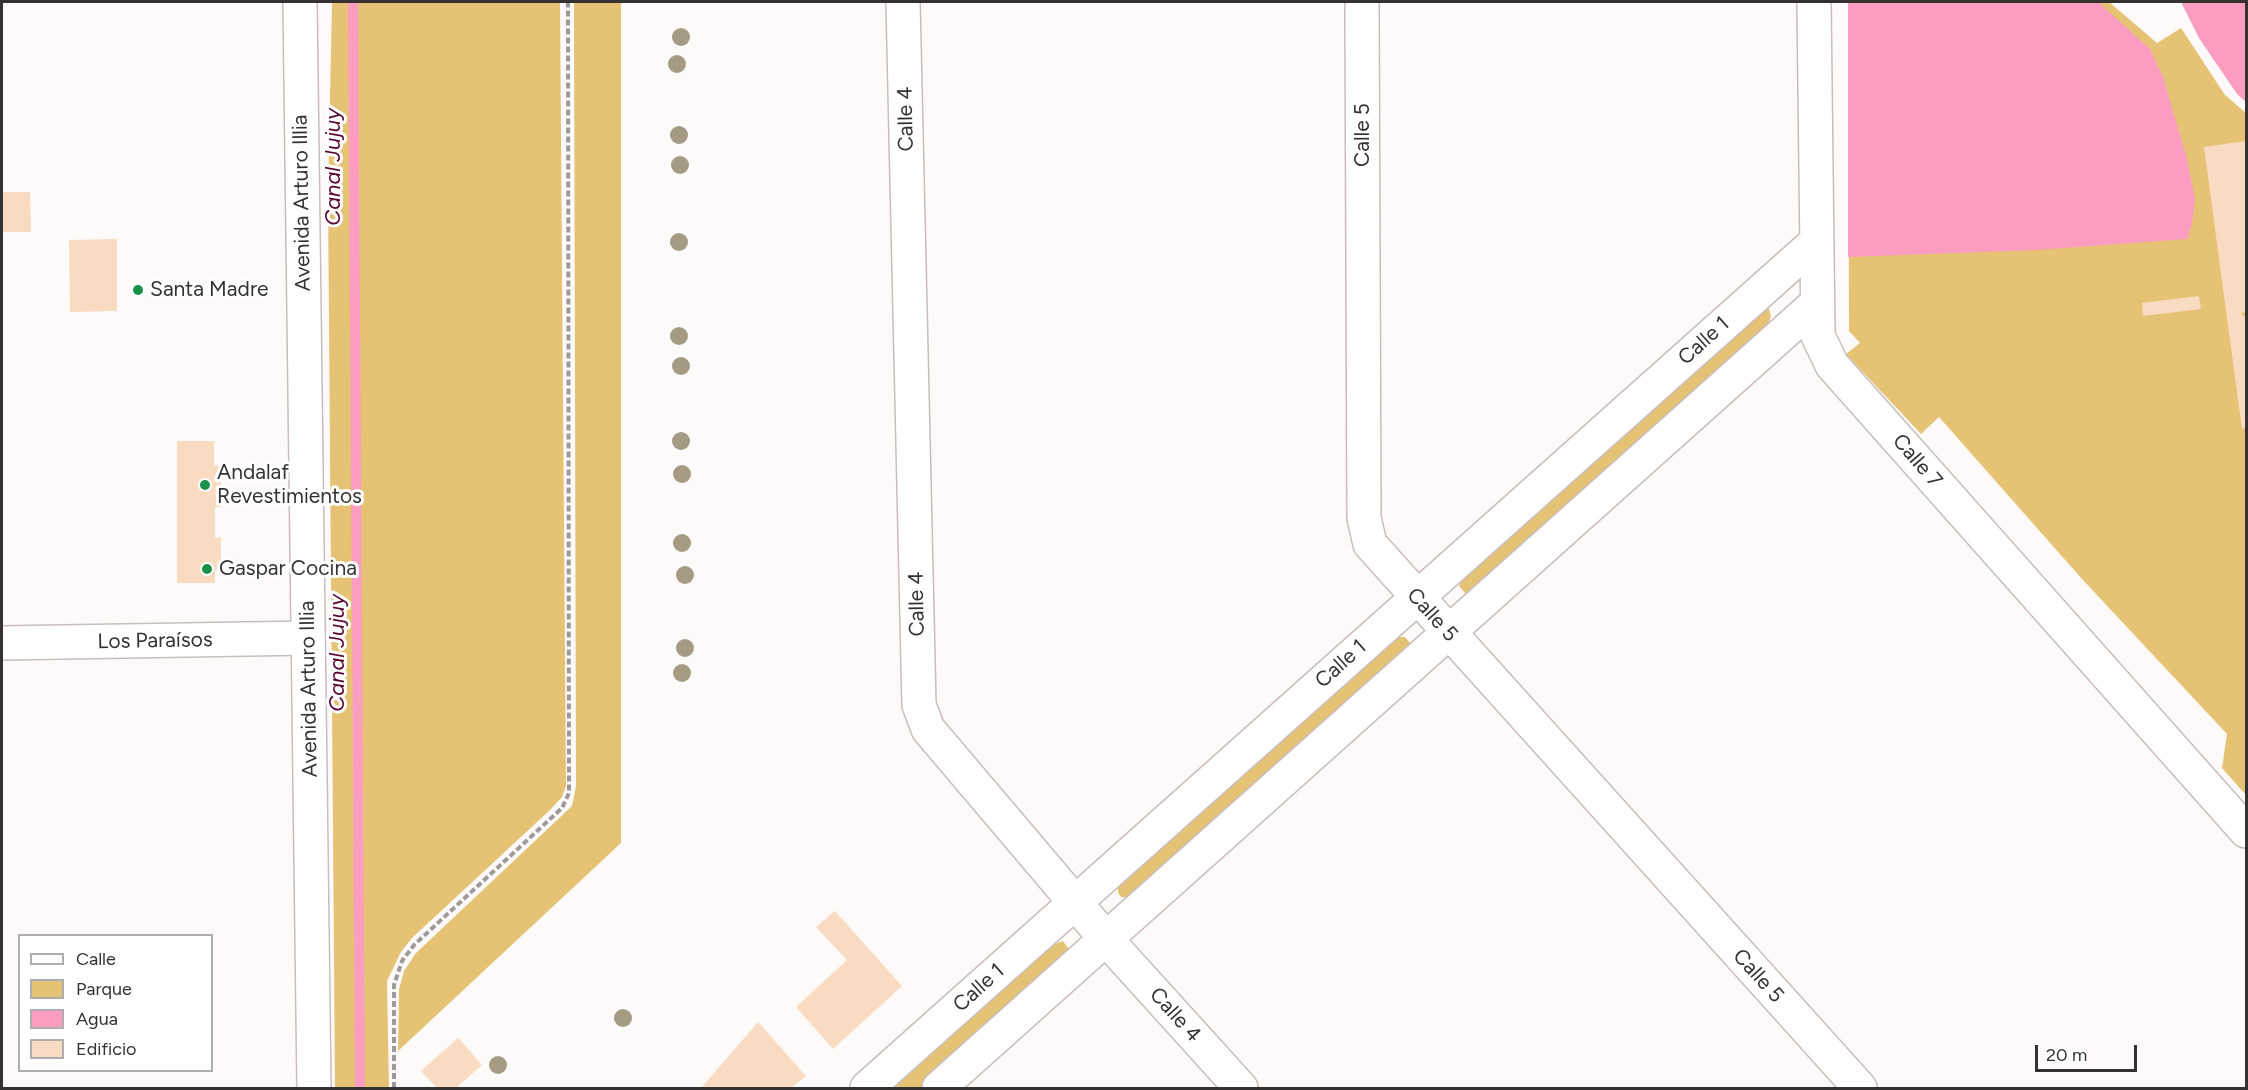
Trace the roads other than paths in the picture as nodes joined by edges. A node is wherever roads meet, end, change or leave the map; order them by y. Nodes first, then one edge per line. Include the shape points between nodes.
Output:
1 (300, 2) edge
2 (903, 2) edge
3 (1362, 2) edge
4 (1814, 2) edge
5 (1816, 242) junction
6 (1817, 303) junction
7 (1416, 597) junction
8 (1448, 632) junction
9 (308, 638) junction
10 (2, 643) edge
11 (2247, 831) edge
12 (1075, 902) junction
13 (1106, 939) junction
14 (314, 1089) edge
15 (867, 1089) edge
16 (939, 1089) edge
17 (1241, 1089) edge
18 (1860, 1089) edge

1 - 9 street, Avenida Arturo Illia
2 - 12 street, Calle 4 via 919,705 928,729
3 - 7 street, Calle 5 via 1364,518 1370,544
4 - 5 street, Calle 7
5 - 6 street, Calle 7
5 - 7 street, Calle 1
6 - 8 street
6 - 11 street, Calle 7 via 1818,336 1832,365
7 - 8 street, Calle 5
7 - 12 street, Calle 1
8 - 13 street
8 - 18 street, Calle 5
9 - 10 street, Los Paraísos
9 - 14 street, Avenida Arturo Illia
12 - 13 street, Calle 4
12 - 15 street, Calle 1
13 - 16 street
13 - 17 street, Calle 4

